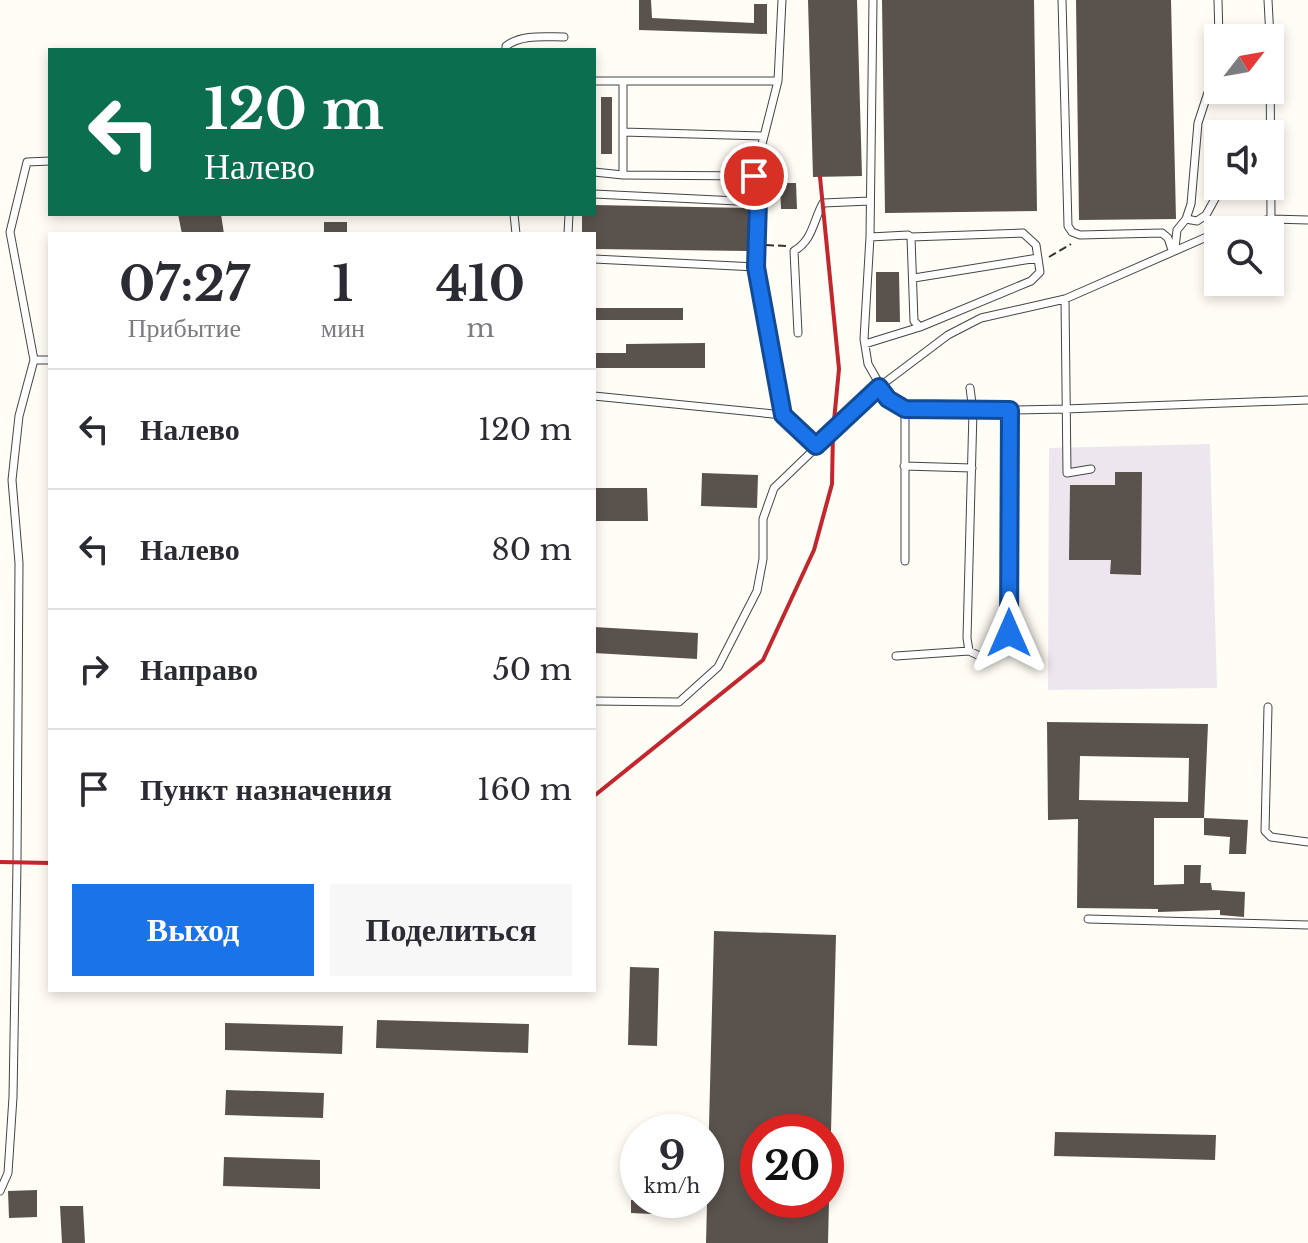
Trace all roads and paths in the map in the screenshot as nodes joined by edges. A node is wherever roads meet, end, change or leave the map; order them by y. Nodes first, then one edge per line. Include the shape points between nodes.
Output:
1 (782, 0) edge
2 (873, 0) edge
3 (1062, 0) edge
4 (1218, 0) edge
5 (1268, 0) edge
6 (1219, 24) edge
7 (1269, 24) edge
8 (564, 37) dead end
9 (506, 48) edge
10 (596, 81) edge
11 (623, 81) junction
12 (778, 81) junction
13 (1204, 104) edge
14 (1270, 104) edge
15 (623, 132) junction
16 (763, 136) junction
17 (48, 161) edge
18 (596, 172) edge
19 (623, 175) junction
20 (754, 176) junction
21 (596, 194) edge
22 (1214, 200) edge
23 (870, 201) junction
24 (758, 202) junction
25 (1271, 216) edge
26 (1186, 219) junction
27 (1284, 219) edge
28 (1308, 220) edge
29 (1080, 235) junction
30 (870, 237) junction
31 (911, 237) junction
32 (1204, 237) edge
33 (757, 245) junction
34 (1174, 249) junction
35 (794, 251) junction
36 (1038, 258) junction
37 (596, 259) edge
38 (756, 267) junction
39 (914, 278) junction
40 (1065, 299) junction
41 (920, 327) junction
42 (798, 333) dead end
43 (865, 344) junction
44 (34, 360) junction
45 (48, 360) edge
46 (879, 387) junction
47 (970, 388) dead end
48 (596, 396) edge
49 (1308, 400) edge
50 (905, 409) junction
51 (1065, 409) junction
52 (1010, 410) junction
53 (973, 411) junction
54 (783, 415) junction
55 (816, 446) junction
56 (904, 466) junction
57 (972, 468) junction
58 (1091, 469) dead end
59 (905, 561) dead end
60 (969, 651) junction
61 (896, 656) dead end
62 (596, 701) edge
63 (1268, 707) dead end
64 (1308, 842) edge
65 (1088, 919) dead end
66 (1308, 925) edge
67 (0, 1191) edge

1 - 12 lane
2 - 23 lane
3 - 29 lane via 1068,226
4 - 6 lane
5 - 7 lane
8 - 9 lane via 522,38
10 - 11 lane
11 - 12 lane
11 - 15 lane
12 - 16 lane
13 - 26 lane
14 - 25 lane
15 - 16 lane
15 - 19 lane
16 - 20 lane
17 - 44 lane via 27,162 10,232
18 - 19 lane
19 - 20 lane
20 - 24 lane
21 - 24 lane
22 - 26 lane via 1206,215 1197,221
23 - 30 lane
23 - 35 lane via 823,203 812,232
24 - 33 lane
26 - 34 lane via 1177,230
27 - 28 lane
29 - 34 lane via 1162,233
29 - 36 path via 1054,257
30 - 31 lane
30 - 43 lane
31 - 36 lane via 1023,233 1036,245
31 - 39 lane
32 - 34 lane
33 - 35 path via 786,245
33 - 38 lane
34 - 40 lane
35 - 42 lane
36 - 39 lane
36 - 41 lane via 1040,272 1031,281
37 - 38 lane
38 - 54 lane
39 - 41 lane via 914,321
40 - 46 lane via 981,318 938,341
40 - 51 lane
41 - 43 lane
43 - 46 lane
44 - 45 lane
44 - 67 lane via 19,416 12,480 19,563 17,878 11,1127 8,1173
46 - 50 lane
46 - 55 lane
47 - 53 lane
48 - 54 lane
49 - 51 lane
50 - 53 lane
50 - 56 lane
51 - 52 lane
51 - 58 lane via 1067,473
52 - 53 lane
52 - 60 lane via 1009,633 994,655 984,658
53 - 57 lane
54 - 55 lane
55 - 62 lane via 774,488 763,519 757,591 718,667 679,702
56 - 57 lane
56 - 59 lane
57 - 60 lane
60 - 61 lane
63 - 64 lane via 1265,831 1271,837
65 - 66 lane

